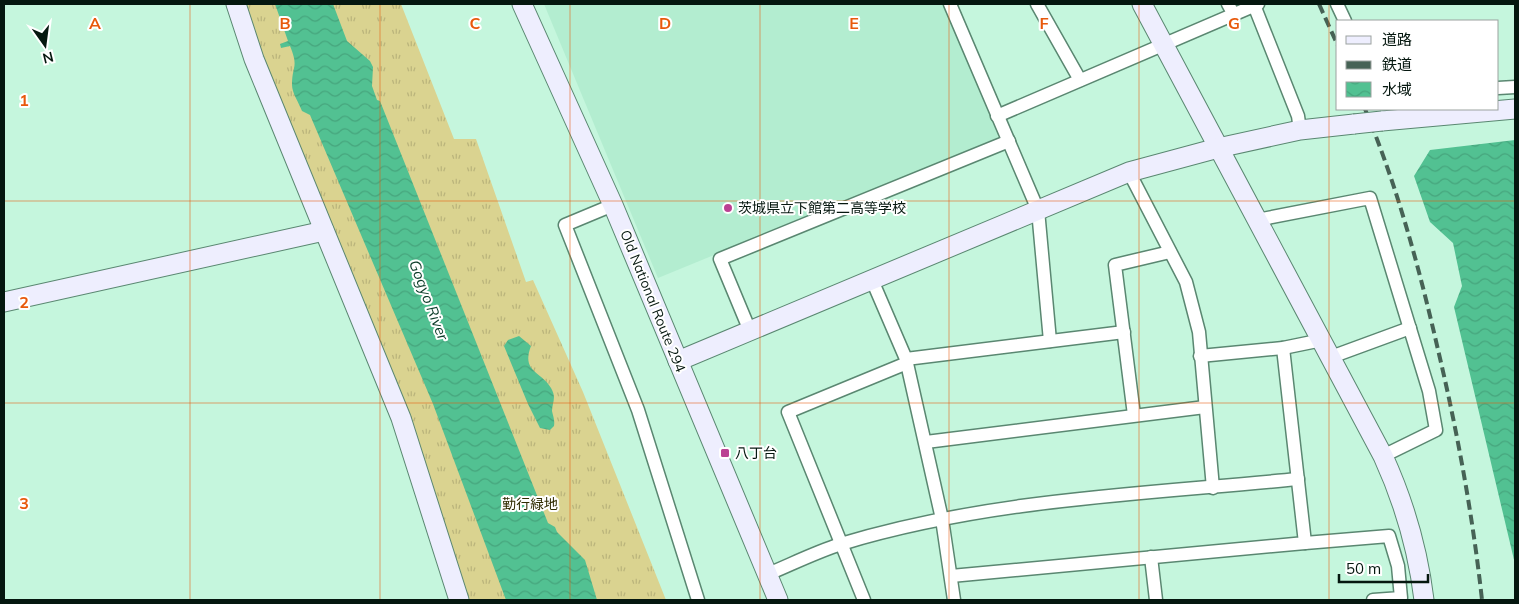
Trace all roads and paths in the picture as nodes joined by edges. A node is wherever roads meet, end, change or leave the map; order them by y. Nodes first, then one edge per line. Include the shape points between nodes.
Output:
1 (236, 4) edge
2 (522, 4) edge
3 (950, 4) edge
4 (1037, 4) edge
5 (1142, 4) edge
6 (1337, 4) edge
7 (1256, 5) edge
8 (1231, 9) edge
9 (1345, 20) edge
10 (1163, 44) junction
11 (1080, 80) junction
12 (1515, 87) edge
13 (1499, 88) edge
14 (1515, 109) edge
15 (998, 116) junction
16 (1300, 130) junction
17 (1008, 142) junction
18 (1218, 148) junction
19 (1129, 172) junction
20 (613, 205) junction
21 (1038, 210) junction
22 (1257, 220) junction
23 (324, 231) junction
24 (1170, 252) junction
25 (872, 280) junction
26 (4, 302) edge
27 (1410, 328) junction
28 (750, 332) junction
29 (1124, 332) junction
30 (1322, 340) junction
31 (1050, 341) junction
32 (1283, 348) junction
33 (1200, 356) junction
34 (1331, 357) junction
35 (678, 361) junction
36 (907, 361) junction
37 (1205, 407) junction
38 (1134, 415) junction
39 (926, 442) junction
40 (1383, 456) junction
41 (1298, 479) junction
42 (1213, 488) junction
43 (942, 519) junction
44 (1305, 543) junction
45 (840, 544) junction
46 (1151, 557) junction
47 (768, 574) junction
48 (951, 576) junction
49 (459, 600) edge
50 (698, 600) edge
51 (778, 600) edge
52 (864, 600) edge
53 (954, 600) edge
54 (1156, 600) edge
55 (1372, 600) edge
56 (1424, 600) edge

1 - 23 street via 254,59
2 - 20 street, Old National Route 294
3 - 15 street
4 - 11 street
5 - 10 street
6 - 9 street
7 - 8 street
7 - 16 street via 1298,116
8 - 10 street
10 - 11 street
10 - 18 street
11 - 15 street
12 - 13 street
14 - 16 street, bridge
15 - 17 street
16 - 18 street
17 - 21 street
17 - 28 street via 720,259
18 - 19 street
18 - 22 street
19 - 21 street
19 - 24 street
20 - 35 street, Old National Route 294
20 - 50 street via 565,225 638,410
21 - 25 street
21 - 31 street
22 - 27 street via 1370,198
22 - 30 street
23 - 26 street
23 - 49 street via 401,418
24 - 29 street via 1115,265
24 - 33 street via 1186,282 1199,332
25 - 28 street
25 - 36 street
27 - 34 street
27 - 40 street via 1429,390 1436,430
28 - 35 street
29 - 31 street
29 - 38 street
30 - 32 street
30 - 34 street
31 - 36 street
32 - 33 street
32 - 41 street
33 - 37 street
34 - 40 street
35 - 47 street, Old National Route 294
36 - 39 street
36 - 45 street via 788,412
37 - 38 street
37 - 42 street
38 - 39 street
39 - 43 street
40 - 56 street via 1407,519
41 - 42 street
41 - 44 street
42 - 43 street via 1005,508
43 - 45 street
43 - 48 street
44 - 46 street
44 - 55 street via 1389,536 1398,566 1401,598
45 - 47 street
45 - 52 street
46 - 48 street
46 - 54 street
47 - 51 street, Old National Route 294
48 - 53 street

